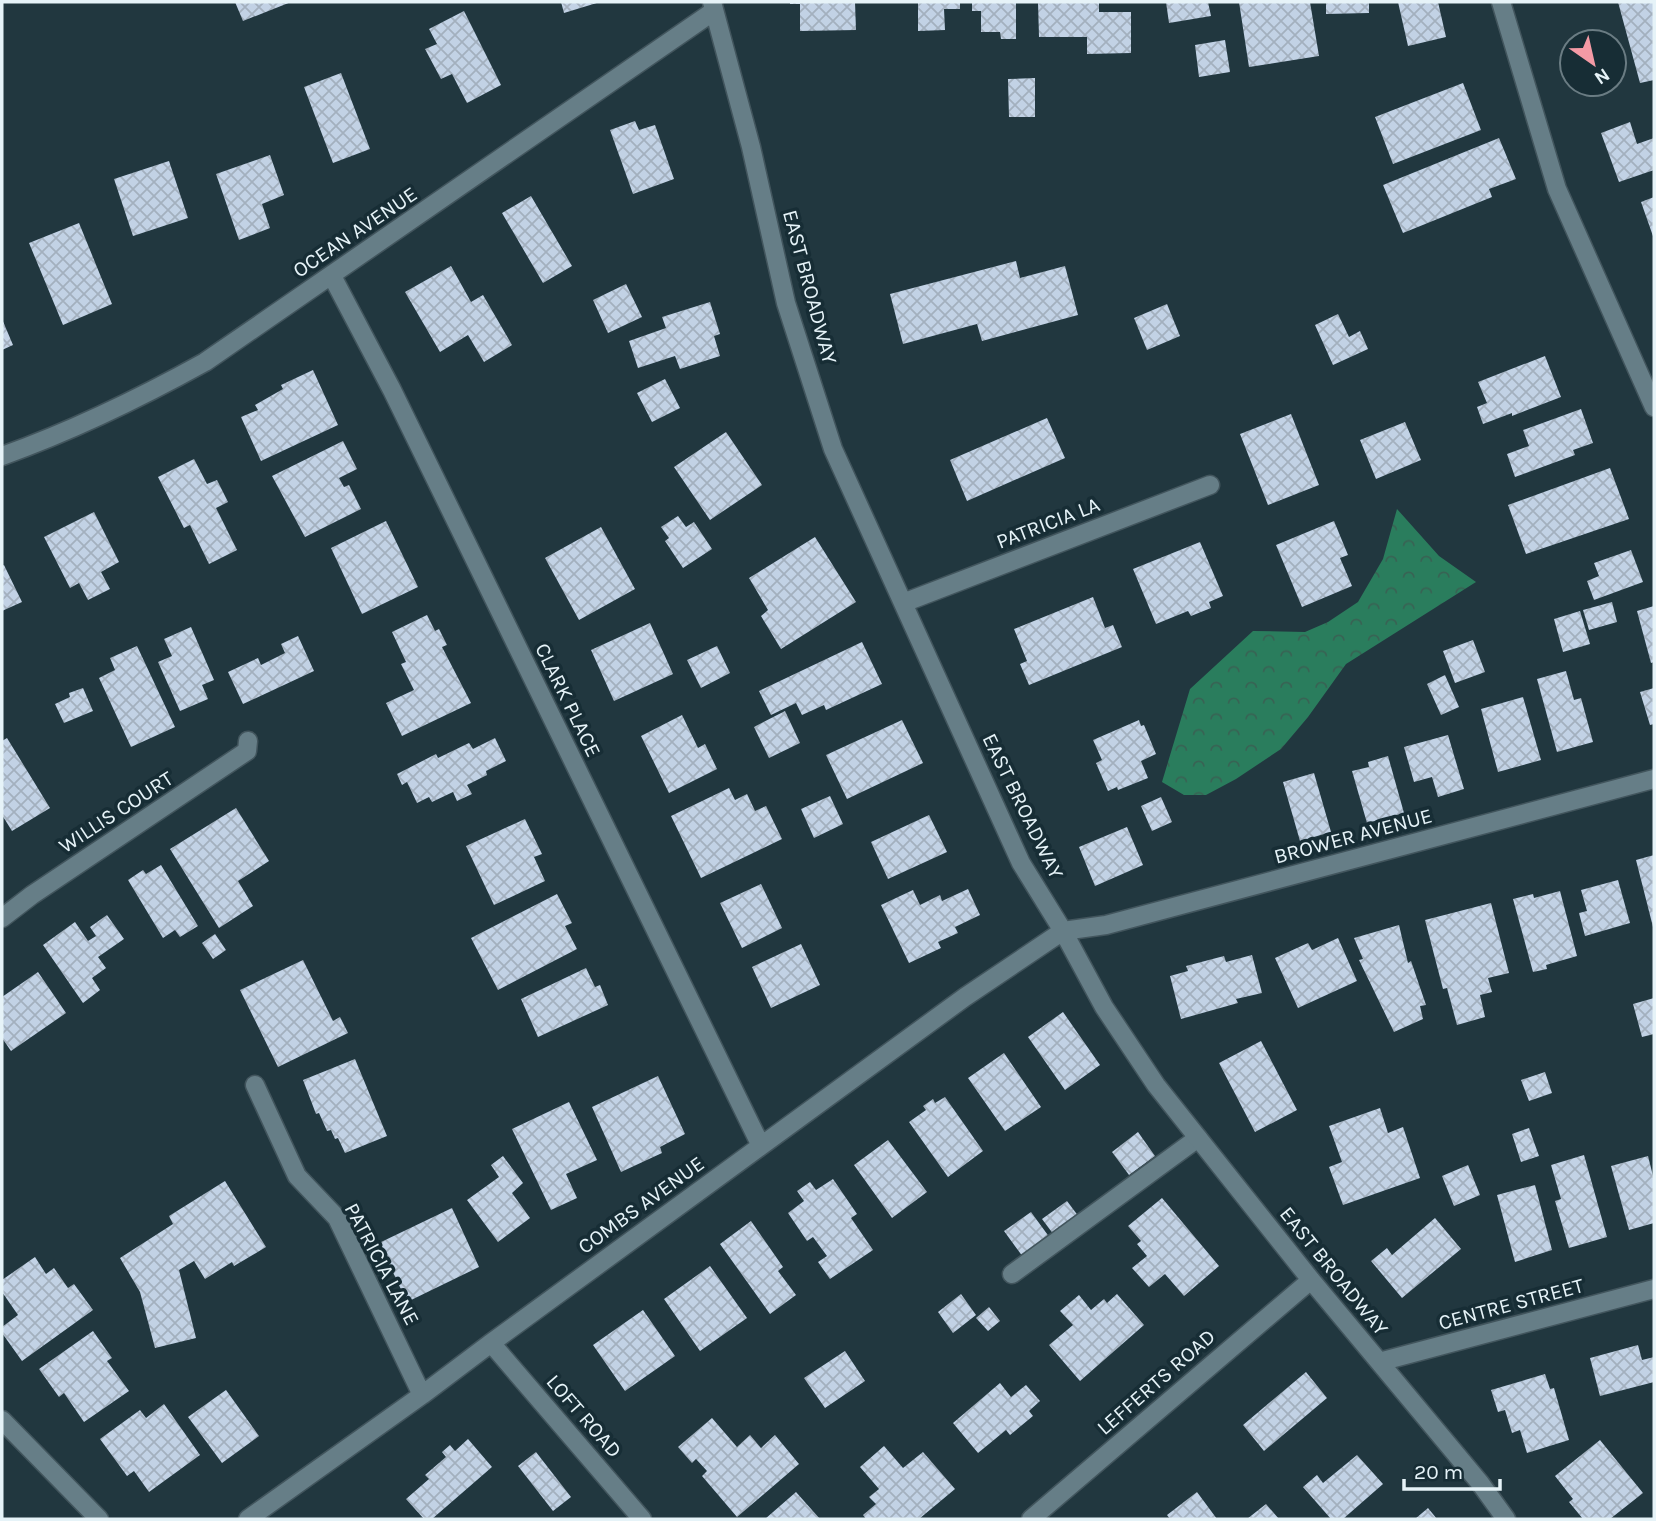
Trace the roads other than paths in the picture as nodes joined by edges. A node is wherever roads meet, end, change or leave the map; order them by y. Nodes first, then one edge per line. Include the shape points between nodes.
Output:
1 (1501, 2) edge
2 (713, 6) edge
3 (332, 276) junction
4 (1654, 407) edge
5 (2, 456) edge
6 (1210, 485) dead end
7 (903, 603) junction
8 (248, 741) dead end
9 (1654, 779) edge
10 (2, 918) edge
11 (1063, 931) junction
12 (255, 1085) dead end
13 (1198, 1138) junction
14 (761, 1146) junction
15 (1012, 1274) dead end
16 (1311, 1280) junction
17 (1654, 1289) edge
18 (491, 1343) junction
19 (1379, 1362) junction
20 (422, 1395) junction
21 (2, 1420) edge
22 (99, 1519) edge
23 (248, 1519) edge
24 (642, 1519) edge
25 (1031, 1519) edge
26 (1506, 1519) edge

1 - 4 street via 1557,189
2 - 3 street, OCEAN AVENUE
2 - 7 street, EAST BROADWAY via 786,303 833,449
3 - 5 street, OCEAN AVENUE via 205,362 155,390
3 - 14 street, CLARK PLACE
6 - 7 street, PATRICIA LA
7 - 11 street, EAST BROADWAY via 1021,863
8 - 10 street, WILLIS COURT via 247,751
9 - 11 street, BROWER AVENUE via 1106,925
11 - 13 street, EAST BROADWAY via 1104,1007
11 - 14 street, COMBS AVENUE
12 - 20 street, PATRICIA LANE via 297,1176 337,1218
13 - 15 street
13 - 16 street, EAST BROADWAY
14 - 18 street, COMBS AVENUE
16 - 19 street, EAST BROADWAY
16 - 25 street, LEFFERTS ROAD
17 - 19 street, CENTRE STREET
18 - 20 street, COMBS AVENUE
18 - 24 street, LOFT ROAD
19 - 26 street, EAST BROADWAY
20 - 23 street, COMBS AVENUE
21 - 22 street

